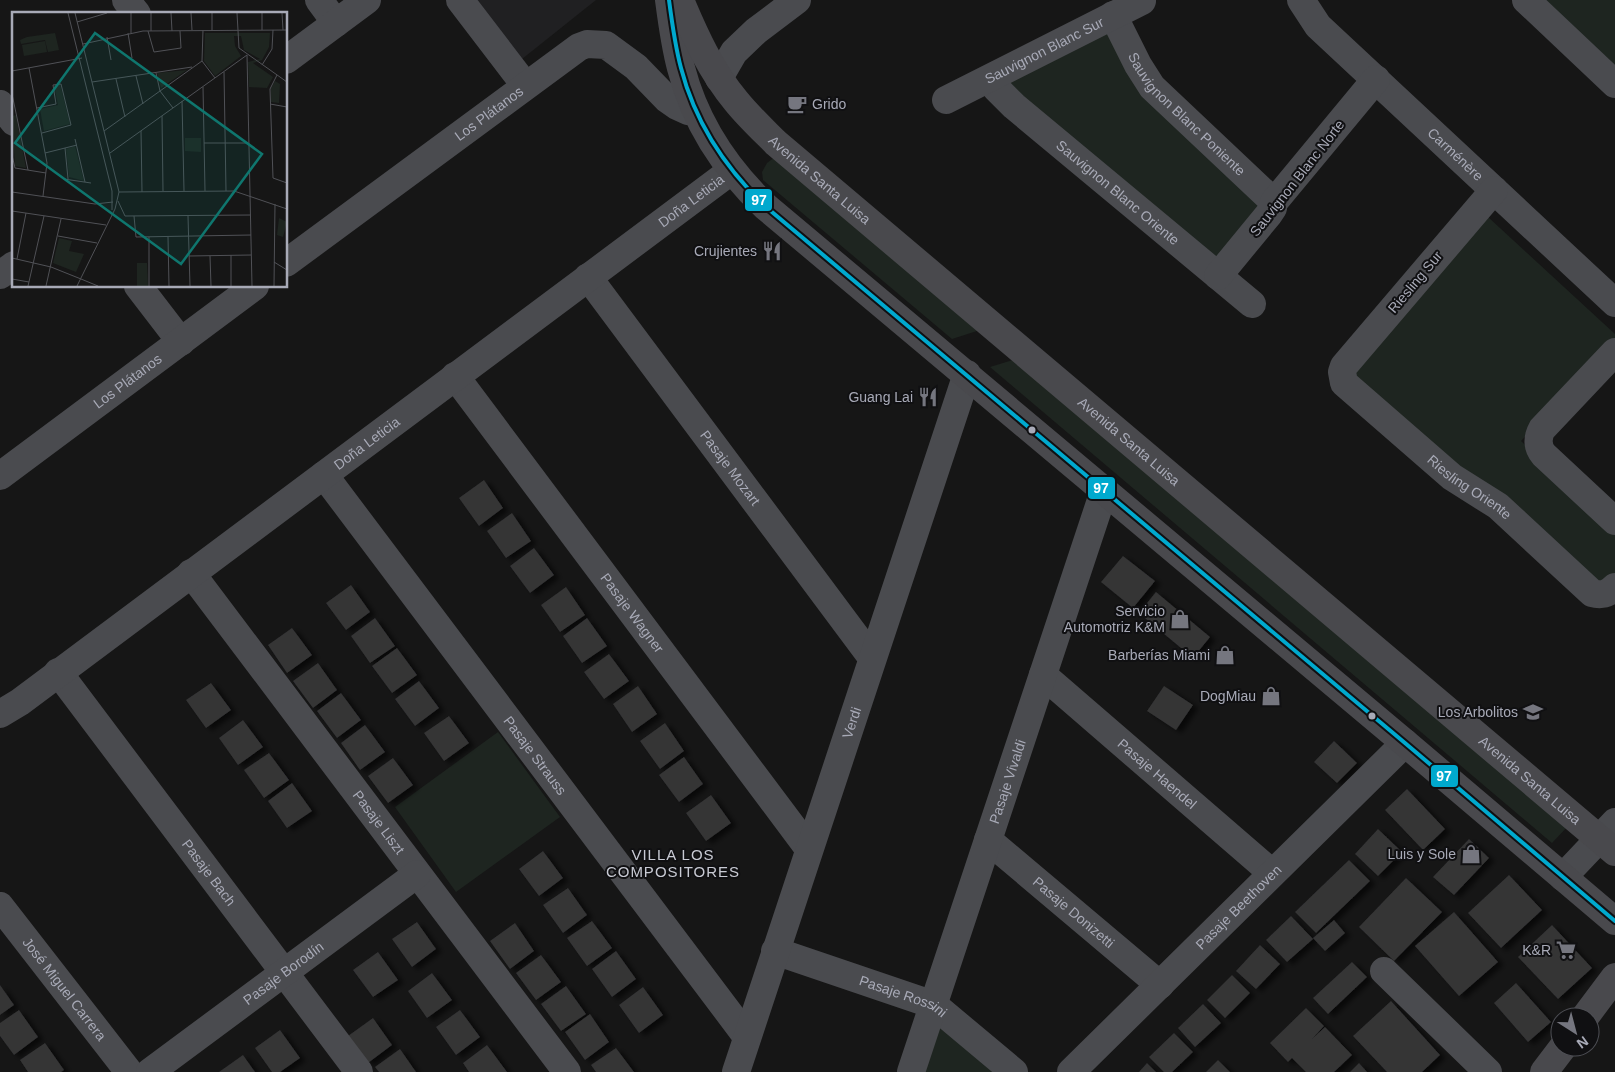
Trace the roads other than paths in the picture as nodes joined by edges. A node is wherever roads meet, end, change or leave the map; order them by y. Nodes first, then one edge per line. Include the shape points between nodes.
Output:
1 (126, 0) edge
2 (319, 0) edge
3 (367, 0) edge
4 (460, 0) edge
5 (669, 0) edge
6 (680, 0) edge
7 (798, 0) edge
8 (1301, 0) edge
9 (1526, 0) edge
10 (1142, 1) edge
11 (135, 12) edge
12 (1113, 15) junction
13 (336, 23) junction
14 (288, 59) edge
15 (719, 78) junction
16 (989, 79) junction
17 (1376, 79) junction
18 (1615, 84) edge
19 (525, 85) junction
20 (946, 100) dead end
21 (0, 104) edge
22 (696, 112) junction
23 (12, 119) edge
24 (732, 170) junction
25 (1494, 190) junction
26 (1274, 202) junction
27 (288, 262) edge
28 (12, 266) edge
29 (0, 275) edge
30 (1218, 276) junction
31 (588, 278) junction
32 (140, 288) edge
33 (252, 288) edge
34 (1615, 303) edge
35 (1252, 304) dead end
36 (180, 342) junction
37 (1615, 352) edge
38 (967, 374) junction
39 (455, 376) junction
40 (1342, 377) joint
41 (324, 475) junction
42 (0, 476) edge
43 (1104, 491) junction
44 (1615, 521) edge
45 (192, 574) junction
46 (1607, 590) edge
47 (872, 658) junction
48 (58, 672) junction
49 (1043, 675) junction
50 (0, 714) edge
51 (1405, 743) junction
52 (1610, 838) edge
53 (988, 840) junction
54 (809, 849) junction
55 (1272, 873) junction
56 (417, 874) junction
57 (1563, 877) junction
58 (0, 906) edge
59 (1615, 921) edge
60 (775, 951) junction
61 (1384, 971) dead end
62 (284, 973) junction
63 (1615, 977) edge
64 (1160, 985) junction
65 (934, 1005) junction
66 (1592, 1007) edge
67 (747, 1037) junction
68 (1555, 1057) edge
69 (129, 1072) edge
70 (150, 1072) edge
71 (359, 1072) edge
72 (567, 1072) edge
73 (736, 1072) edge
74 (911, 1072) edge
75 (1014, 1072) edge
76 (1071, 1072) edge
77 (1488, 1072) edge
78 (1544, 1072) edge

1 - 11 street
2 - 13 street
3 - 13 street
4 - 19 street
5 - 22 main road via 675,43
6 - 15 main road, Avenida Santa Luisa via 694,34
7 - 15 street via 734,52
8 - 17 street, Carménère via 1318,26
9 - 18 street
10 - 12 street, Sauvignon Blanc Sur
12 - 16 street, Sauvignon Blanc Sur
12 - 26 street, Sauvignon Blanc Poniente via 1152,87
13 - 14 street
15 - 52 main road, Avenida Santa Luisa via 752,120 776,143
16 - 20 street, Sauvignon Blanc Sur
16 - 30 street, Sauvignon Blanc Oriente via 1014,106
17 - 25 street, Carménère
17 - 26 street, Sauvignon Blanc Norte
19 - 22 street, Los Plátanos via 578,47 606,45 636,67 667,99
19 - 27 street, Los Plátanos
21 - 23 street
22 - 24 main road
24 - 31 street, Doña Leticia
24 - 38 main road via 766,207
25 - 34 street, Carménère
25 - 40 street, Riesling Sur via 1344,366
26 - 30 street, Sauvignon Blanc Norte via 1269,214
28 - 29 street
30 - 35 street, Sauvignon Blanc Oriente
31 - 39 street, Doña Leticia
31 - 47 street, Pasaje Mozart
32 - 36 street
33 - 36 street, Los Plátanos
36 - 42 street, Los Plátanos
37 - 44 street via 1542,429 1538,443 1540,451
38 - 43 main road
38 - 47 street, Verdi
39 - 41 street, Doña Leticia
39 - 54 street, Pasaje Wagner
40 - 46 street, Riesling Oriente via 1348,388 1452,477 1498,506 1592,593
41 - 45 street, Doña Leticia
41 - 67 street, Pasaje Strauss
43 - 49 street, Pasaje Vivaldi
43 - 51 main road
45 - 48 street, Doña Leticia
45 - 56 street, Pasaje Liszt
47 - 54 street, Verdi
48 - 50 street, Doña Leticia
48 - 62 street, Pasaje Bach
49 - 53 street, Pasaje Vivaldi
49 - 55 street, Pasaje Haendel
51 - 55 street, Pasaje Beethoven
51 - 57 main road
52 - 57 street
53 - 64 street, Pasaje Donizetti
53 - 65 street, Pasaje Vivaldi
54 - 60 street, Verdi
55 - 64 street, Pasaje Beethoven
56 - 62 street, Pasaje Borodín
56 - 72 street, Pasaje Liszt
57 - 59 main road
58 - 69 street, José Miguel Carrera
60 - 65 street, Pasaje Rossini
60 - 67 street, Verdi
61 - 77 street
62 - 70 street, Pasaje Borodín
62 - 71 street, Pasaje Bach
63 - 66 main road
64 - 76 street, Pasaje Beethoven
65 - 74 street, Pasaje Vivaldi
65 - 75 street, Pasaje Rossini
67 - 73 street, Verdi
68 - 78 main road

